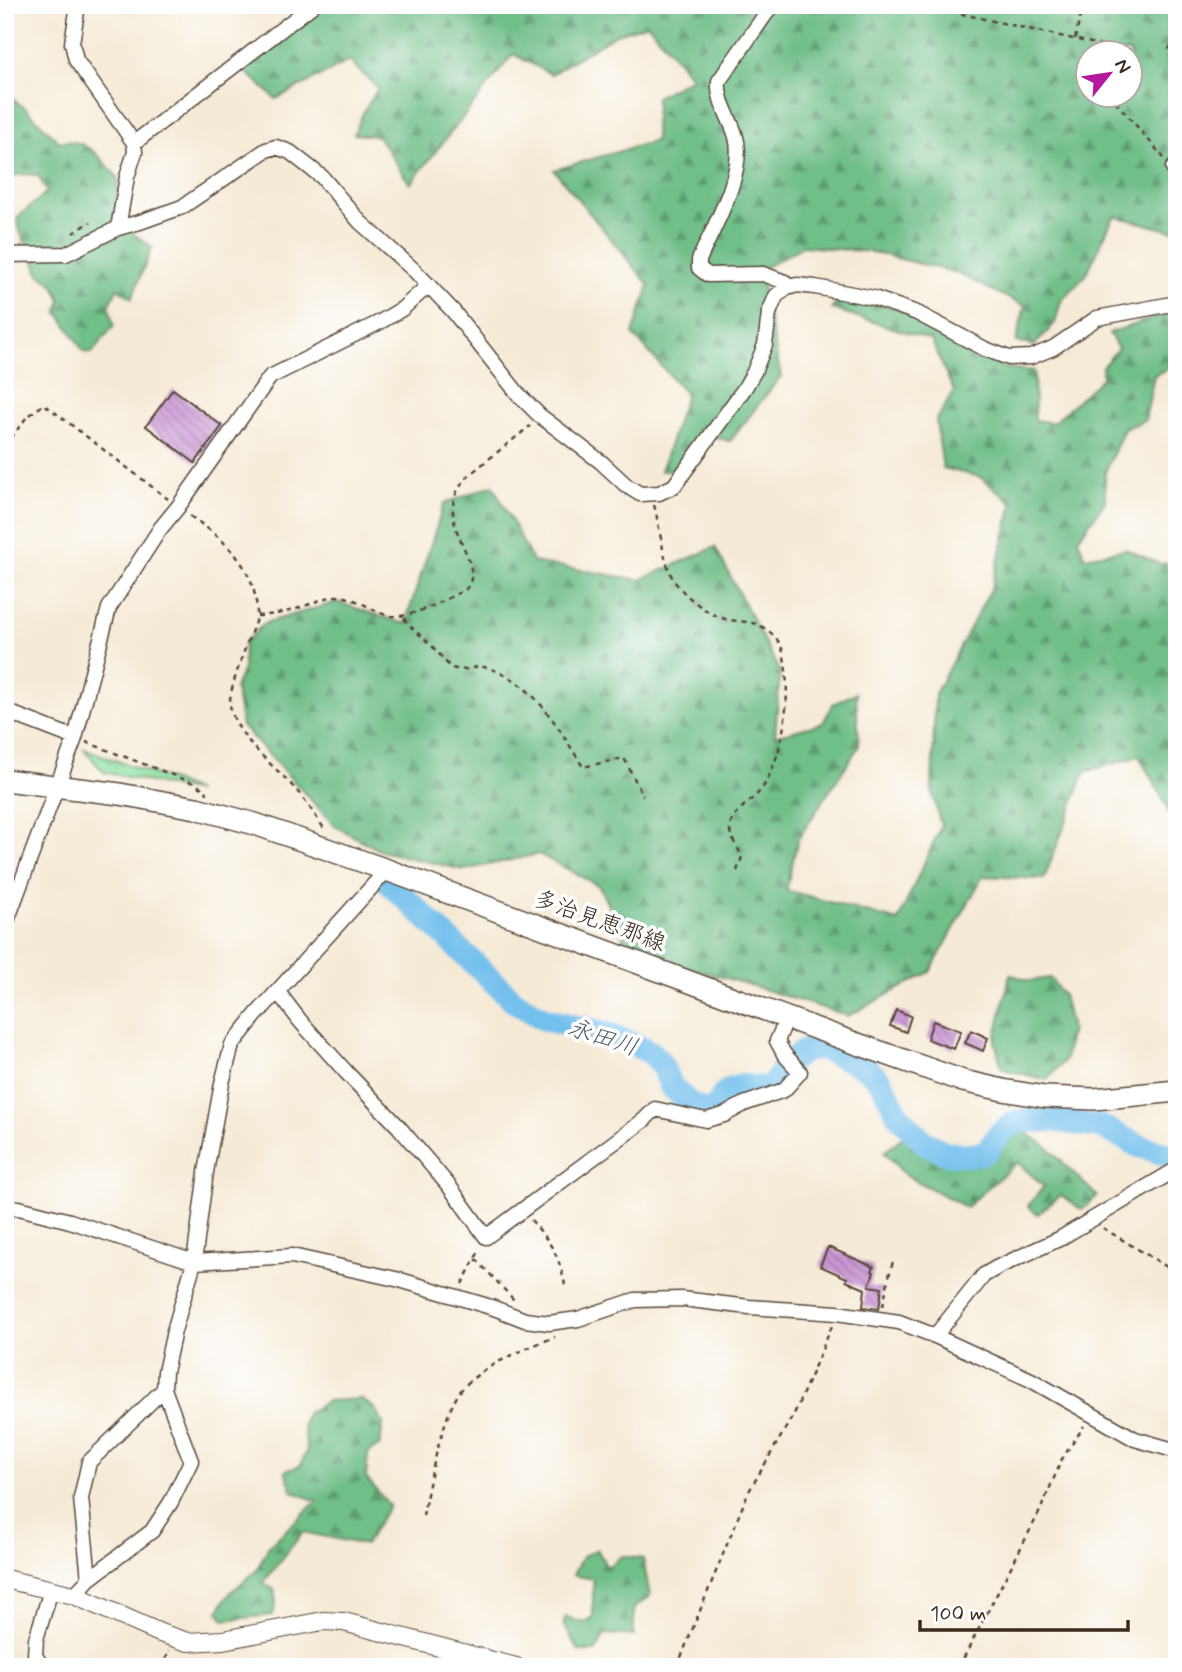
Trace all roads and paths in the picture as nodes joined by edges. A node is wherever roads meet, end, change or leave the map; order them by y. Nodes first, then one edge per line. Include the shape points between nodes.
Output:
1 (78, 5) edge
2 (313, 5) edge
3 (772, 5) edge
4 (922, 5) edge
5 (1083, 5) edge
6 (1177, 37) edge
7 (1075, 38) edge
8 (1074, 39) edge
9 (1177, 68) edge
10 (1121, 108) edge
11 (134, 143) junction
12 (1175, 171) edge
13 (118, 228) junction
14 (5, 255) edge
15 (429, 285) junction
16 (787, 288) junction
17 (1177, 303) edge
18 (539, 415) junction
19 (5, 446) edge
20 (652, 494) junction
21 (178, 508) junction
22 (403, 616) junction
23 (257, 617) junction
24 (5, 710) edge
25 (75, 738) junction
26 (5, 780) edge
27 (58, 788) junction
28 (643, 796) dead end
29 (209, 811) junction
30 (326, 848) junction
31 (387, 870) junction
32 (737, 871) dead end
33 (5, 926) edge
34 (278, 992) junction
35 (783, 1017) junction
36 (1177, 1091) edge
37 (1177, 1169) edge
38 (5, 1208) edge
39 (522, 1210) junction
40 (1093, 1219) junction
41 (486, 1237) junction
42 (894, 1258) dead end
43 (476, 1259) junction
44 (194, 1262) junction
45 (1177, 1273) edge
46 (565, 1285) dead end
47 (457, 1297) junction
48 (837, 1313) junction
49 (510, 1314) junction
50 (881, 1319) junction
51 (562, 1335) dead end
52 (934, 1336) junction
53 (163, 1389) junction
54 (1092, 1414) junction
55 (1177, 1451) edge
56 (423, 1516) dead end
57 (5, 1579) edge
58 (89, 1579) junction
59 (51, 1590) junction
60 (74, 1595) junction
61 (42, 1667) edge
62 (516, 1667) edge
63 (677, 1667) edge
64 (959, 1667) edge

1 - 11 street via 72,43 76,60
2 - 11 street
3 - 16 street via 719,81 738,150 734,179 699,268 708,275 763,274 785,282
4 - 8 path
5 - 7 path
6 - 9 path via 1168,49
10 - 12 path
11 - 13 street
13 - 14 street via 66,254
13 - 15 street via 182,207 276,147 322,177 360,222
15 - 18 street
15 - 21 street via 380,322 270,377
16 - 17 street via 815,286 874,298 917,313 1009,358 1031,357 1053,348 1097,318
16 - 20 street via 772,305 765,345 744,389 674,486
18 - 20 street via 627,486 640,494
18 - 22 path via 469,475 455,495 452,509 471,582 466,589
19 - 21 path via 26,418 44,404
20 - 32 path via 674,581 709,613 764,628 782,648 787,684 779,753 762,787 733,818 732,838 742,857
21 - 23 path via 220,538 243,564
21 - 25 street via 109,608
22 - 23 path via 387,616 337,596
22 - 28 path via 450,668 490,668 530,694 583,767 624,758
23 - 30 path via 230,704 247,738 298,792 326,831 330,838
24 - 25 street
25 - 27 street
25 - 29 path via 206,790
26 - 27 main road, 多治見恵那線
27 - 29 main road, 多治見恵那線 via 121,794
27 - 33 street
29 - 30 main road, 多治見恵那線
30 - 31 main road, 多治見恵那線
31 - 34 street
31 - 35 main road, 多治見恵那線
34 - 41 street via 441,1176
34 - 44 street via 232,1045 206,1172
35 - 36 main road, 多治見恵那線 via 963,1081 1003,1090 1094,1098
35 - 39 street via 777,1041 800,1072 784,1090 706,1120 655,1109
37 - 40 street
38 - 44 street via 70,1221
39 - 41 street
39 - 46 path via 553,1247
40 - 45 path
40 - 52 street via 984,1275
41 - 43 path
42 - 50 path
43 - 47 path
43 - 49 path via 514,1301
44 - 47 street via 292,1256
44 - 53 street
47 - 49 street
48 - 49 street via 670,1299 635,1300 578,1319 549,1323
48 - 50 street
48 - 63 path via 794,1414 748,1493
50 - 52 street
51 - 56 path via 523,1349 462,1388 444,1428
52 - 54 street
53 - 58 street via 89,1462 81,1498
53 - 58 street via 191,1461 152,1531
54 - 55 street via 1135,1439
54 - 64 path via 1062,1459
57 - 59 street
58 - 60 street
59 - 60 street
59 - 61 street via 36,1639 35,1655
60 - 62 street via 188,1642 323,1621 344,1622

